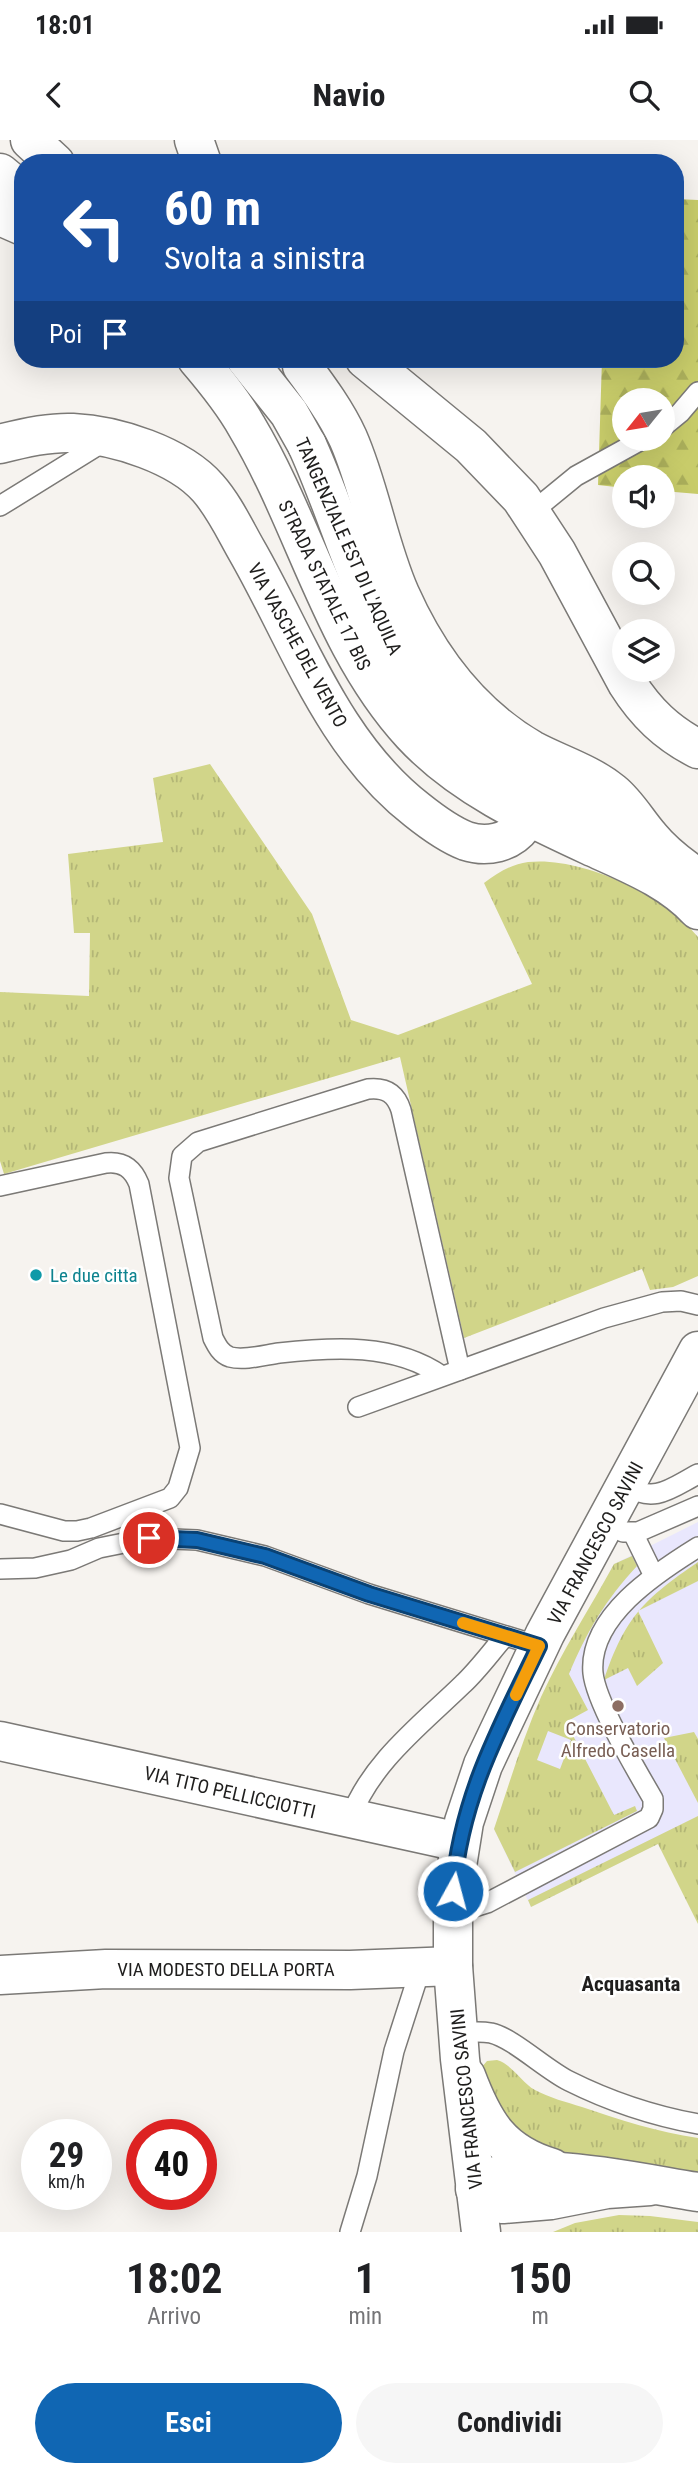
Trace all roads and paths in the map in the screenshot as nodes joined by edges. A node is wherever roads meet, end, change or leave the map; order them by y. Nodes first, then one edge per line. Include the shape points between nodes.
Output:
1 (30, 140) edge
2 (45, 154) edge
3 (0, 173) edge
4 (14, 185) edge
5 (205, 368) edge
6 (253, 368) edge
7 (303, 368) edge
8 (376, 368) edge
9 (698, 392) edge
10 (676, 416) edge
11 (109, 438) junction
12 (0, 444) edge
13 (619, 452) edge
14 (0, 506) edge
15 (532, 512) junction
16 (698, 749) edge
17 (588, 815) junction
18 (528, 816) junction
19 (685, 869) edge
20 (698, 910) edge
21 (0, 1186) edge
22 (698, 1305) edge
23 (698, 1352) edge
24 (451, 1373) junction
25 (358, 1407) dead end
26 (698, 1474) edge
27 (626, 1486) junction
28 (698, 1506) edge
29 (0, 1514) edge
30 (619, 1528) junction
31 (698, 1548) edge
32 (0, 1569) edge
33 (654, 1576) junction
34 (522, 1641) junction
35 (0, 1741) edge
36 (350, 1819) junction
37 (459, 1842) junction
38 (452, 1908) junction
39 (437, 1967) junction
40 (0, 1975) edge
41 (459, 2046) junction
42 (698, 2124) edge
43 (578, 2183) junction
44 (475, 2189) junction
45 (698, 2192) edge
46 (350, 2232) edge
47 (481, 2232) edge
48 (519, 2232) edge

1 - 2 main road
3 - 4 main road
5 - 18 main road, STRADA STATALE 17 BIS via 247,426 344,632 394,714 429,751 468,781
6 - 17 main road, TANGENZIALE EST DI L'AQUILA via 289,413 307,445 378,621 421,694 486,755
7 - 19 main road via 348,439 400,593 447,676 510,736 612,792
8 - 15 main road via 471,446
9 - 10 lane
11 - 12 main road, VIA VASCHE DEL VENTO via 65,433
11 - 14 lane
11 - 18 main road, VIA VASCHE DEL VENTO via 174,462 208,488 260,573 328,704 390,788 439,826 478,844 506,839
13 - 15 lane via 576,476
15 - 16 main road via 642,705 669,732
17 - 18 main road, VIA VASCHE DEL VENTO via 551,805 537,807
17 - 19 main road, TANGENZIALE EST DI L'AQUILA
18 - 20 main road, STRADA STATALE 17 BIS via 660,880
21 - 29 lane via 106,1163 120,1163 132,1171 139,1184 190,1447 178,1488 170,1498 91,1528 64,1531
22 - 24 lane via 674,1301 624,1312
23 - 27 main road, VIA FRANCESCO SAVINI
24 - 24 lane via 401,1110 394,1096 383,1089 368,1090 205,1140 186,1151 179,1178 213,1338 223,1353 239,1358 361,1350
24 - 25 lane
26 - 27 lane via 652,1495
27 - 30 main road, VIA FRANCESCO SAVINI
28 - 30 lane via 643,1531
30 - 33 lane
30 - 34 main road, VIA FRANCESCO SAVINI
31 - 33 lane
32 - 34 lane via 35,1568 149,1538 197,1540 265,1556
33 - 38 lane via 628,1598 603,1631 593,1671 601,1701 653,1799 653,1812 644,1822 487,1903
34 - 36 lane via 466,1682 399,1746 366,1783
34 - 37 main road, VIA FRANCESCO SAVINI
35 - 36 main road, VIA TITO PELLICCIOTTI
36 - 37 main road, VIA TITO PELLICCIOTTI
37 - 38 main road, VIA FRANCESCO SAVINI
38 - 39 main road, VIA FRANCESCO SAVINI
39 - 40 main road, VIA MODESTO DELLA PORTA via 106,1969
39 - 41 main road, VIA FRANCESCO SAVINI
39 - 46 lane via 394,2050
41 - 42 lane via 484,2032 501,2036 573,2083
41 - 43 main road via 480,2110 503,2143
41 - 44 main road, VIA FRANCESCO SAVINI
43 - 44 main road via 530,2170 500,2174
43 - 45 main road
43 - 48 main road
44 - 47 main road, VIA FRANCESCO SAVINI

